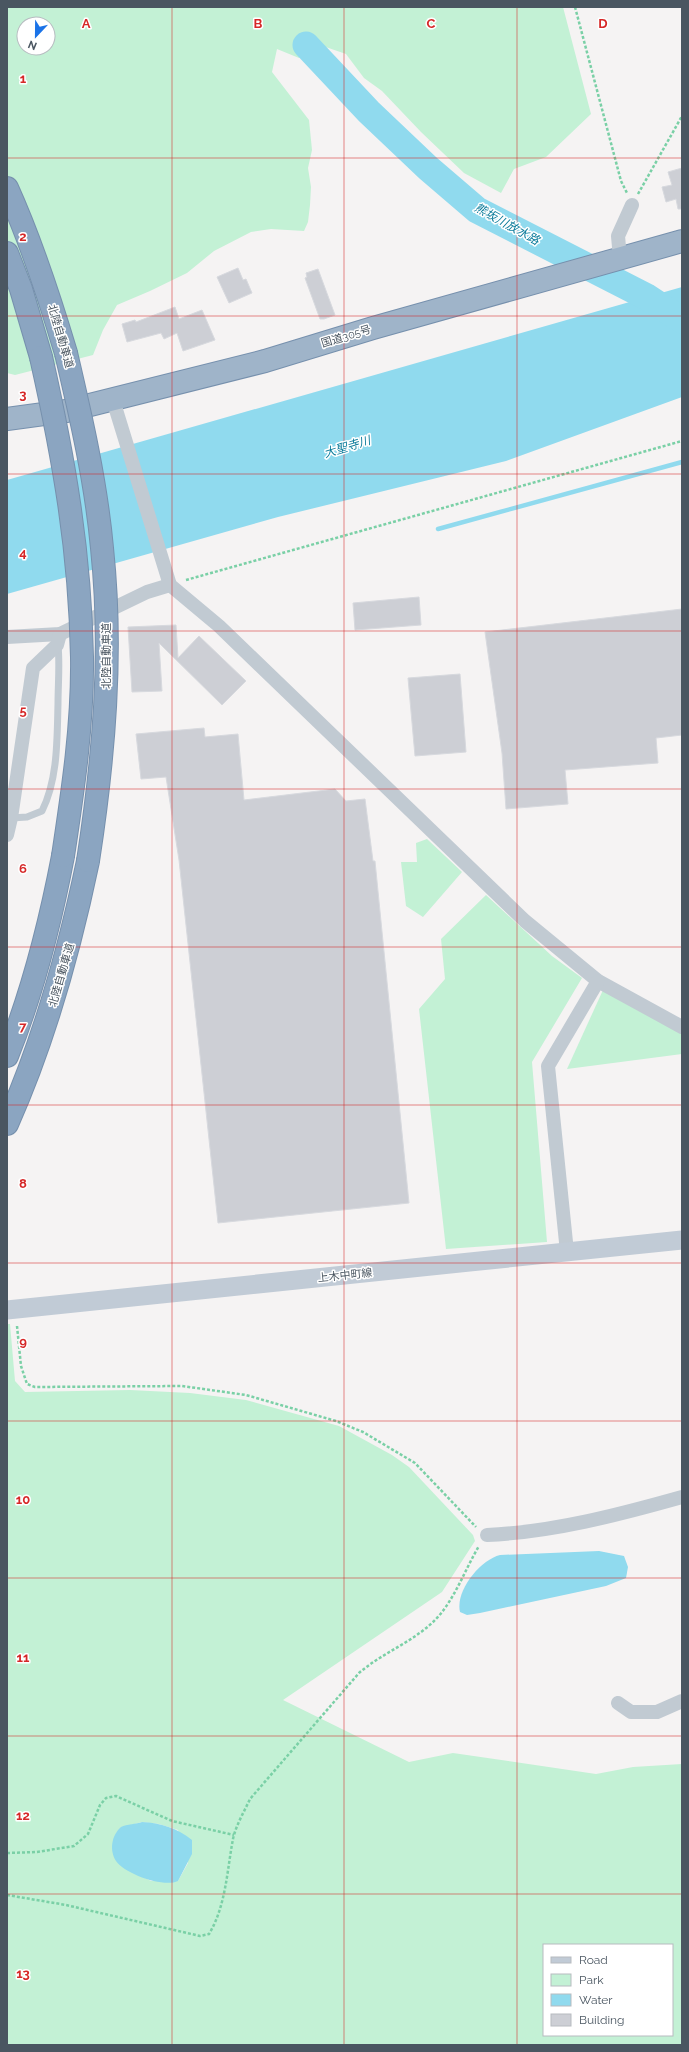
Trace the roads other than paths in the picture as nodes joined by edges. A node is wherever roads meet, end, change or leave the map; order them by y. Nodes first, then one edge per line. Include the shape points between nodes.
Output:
1 (7, 188) edge
2 (632, 205) road end
3 (682, 241) edge
4 (7, 253) edge
5 (614, 259) junction
6 (115, 407) junction
7 (7, 418) edge
8 (170, 585) junction
9 (7, 637) edge
10 (59, 640) junction
11 (11, 818) junction
12 (7, 835) edge
13 (598, 981) junction
14 (682, 1027) edge
15 (7, 1056) edge
16 (7, 1124) edge
17 (682, 1240) edge
18 (566, 1252) junction
19 (12, 1310) edge
20 (682, 1497) edge
21 (487, 1535) road end
22 (682, 1701) edge
23 (618, 1703) dead end

1 - 16 highway, 北陸自動車道, bridge via 46,284 66,352 83,428 102,548 107,662 106,726 88,861 60,982 40,1044
2 - 5 street via 618,236
3 - 5 highway, 国道305号
4 - 15 highway, bridge via 21,289 41,357 58,432 76,542 82,658 74,788 52,915 36,974
5 - 6 highway, 国道305号
6 - 7 highway, 国道305号
6 - 8 street
8 - 10 street via 147,592
8 - 13 street via 219,626 525,921
9 - 10 street
10 - 11 street via 32,668
10 - 11 lane via 56,747 49,798 42,811 27,817
11 - 12 street
13 - 14 street
13 - 18 street via 548,1066
17 - 18 main road, 上木中町線
18 - 19 main road, 上木中町線
20 - 21 street via 561,1527
22 - 23 street via 657,1712 631,1712

